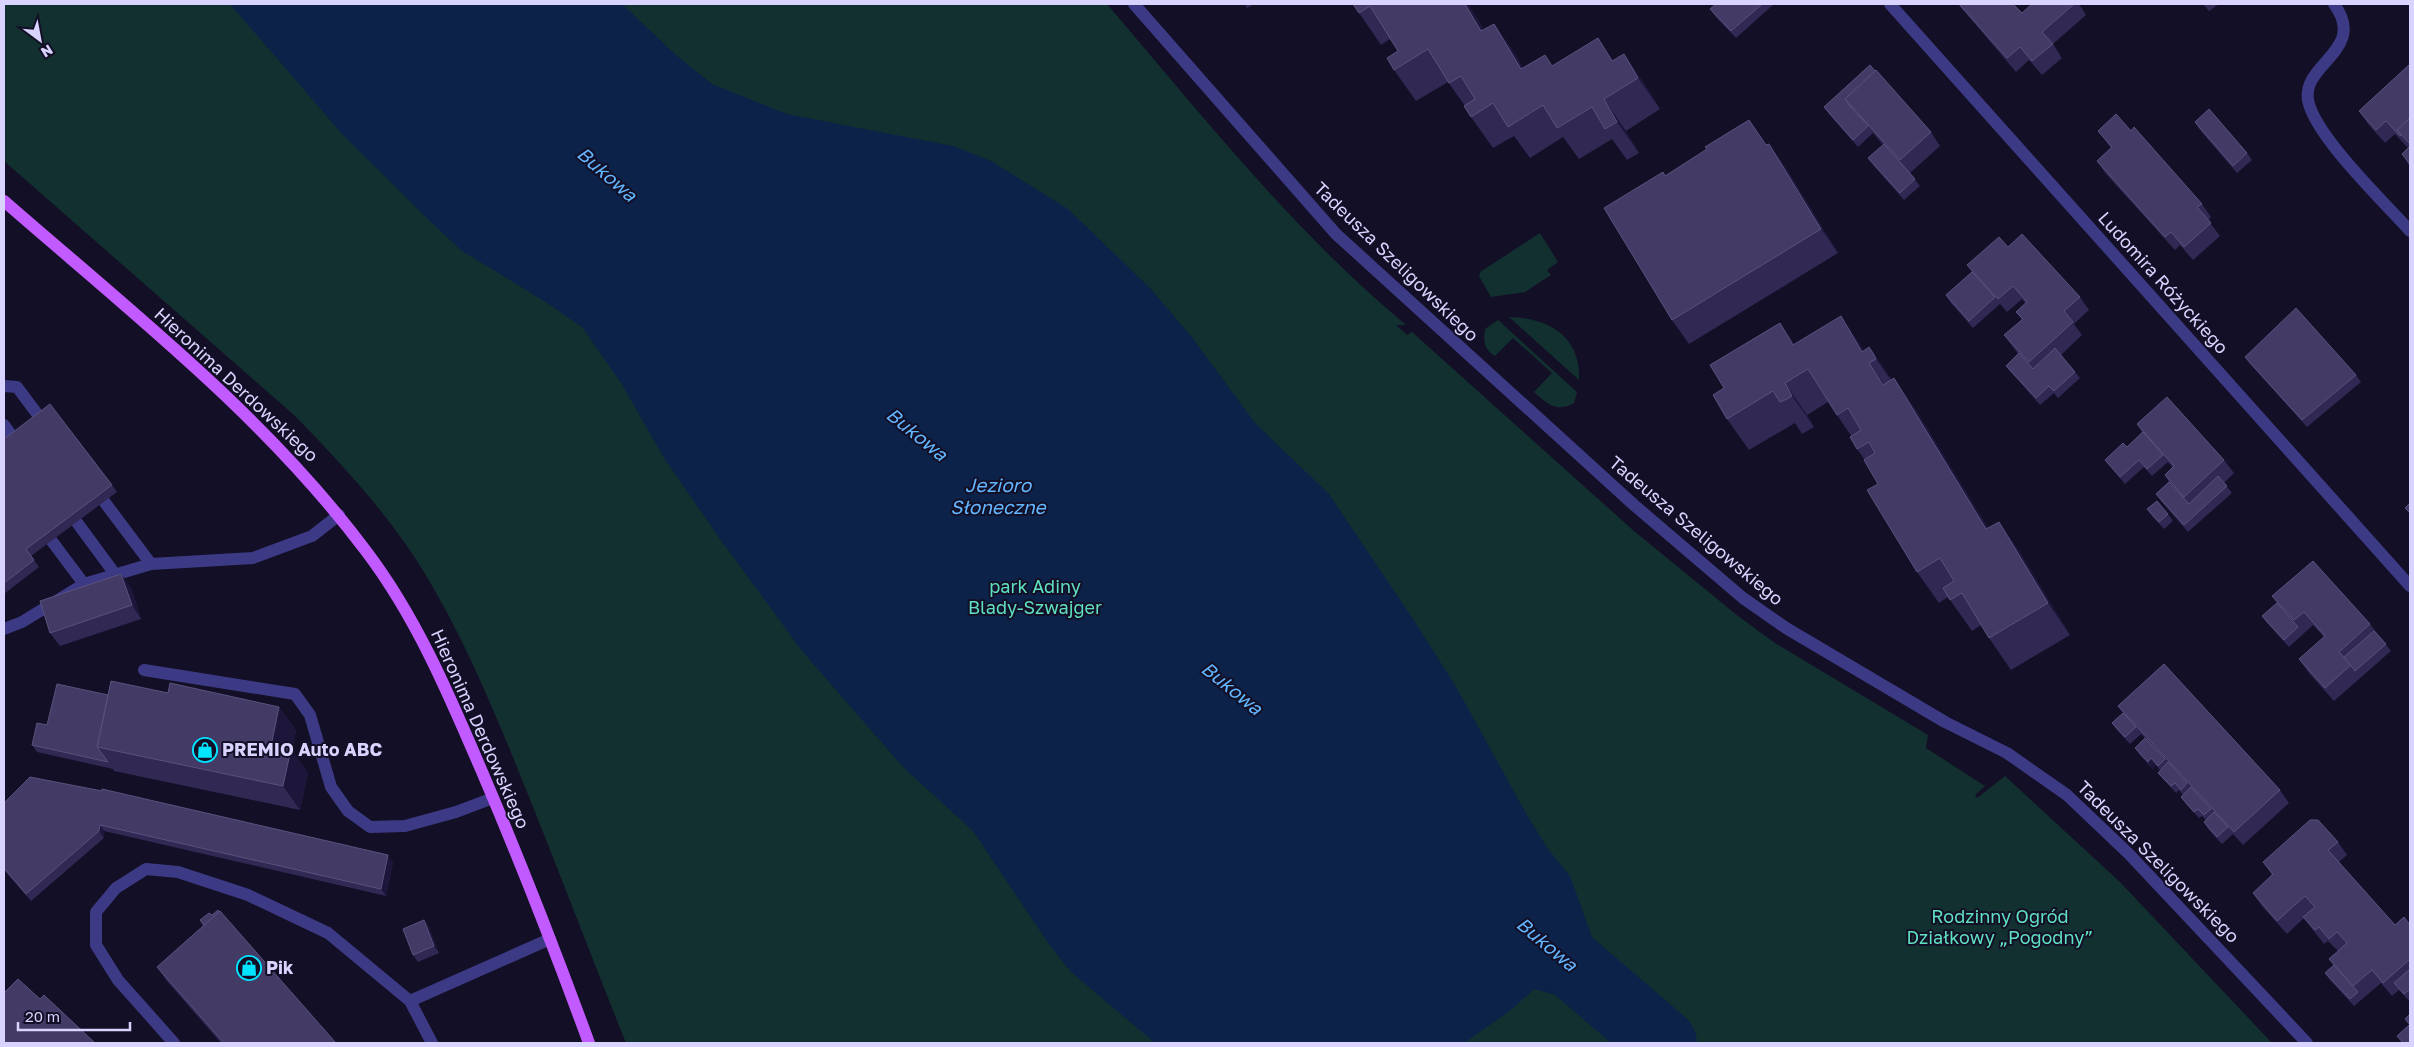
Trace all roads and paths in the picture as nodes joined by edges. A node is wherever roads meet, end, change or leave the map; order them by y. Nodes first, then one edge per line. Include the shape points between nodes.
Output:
1 (1134, 4) edge
2 (1890, 4) edge
3 (2334, 4) edge
4 (4, 201) edge
5 (2410, 231) edge
6 (4, 386) edge
7 (4, 426) edge
8 (58, 441) edge
9 (27, 457) edge
10 (87, 479) edge
11 (57, 496) edge
12 (32, 515) edge
13 (339, 515) junction
14 (151, 564) junction
15 (116, 574) junction
16 (84, 584) junction
17 (2410, 586) edge
18 (4, 629) edge
19 (144, 670) dead end
20 (493, 798) junction
21 (550, 939) junction
22 (410, 1001) junction
23 (174, 1043) edge
24 (432, 1043) edge
25 (590, 1043) edge
26 (2307, 1043) edge

1 - 26 street, Tadeusza Szeligowskiego via 1336,234 1634,505 1743,598 1786,628 1946,722 2006,753 2067,794 2129,854
2 - 17 street, Ludomira Różyckiego
3 - 5 street via 2343,26 2341,38 2334,54 2313,75 2308,86 2311,112 2328,140
4 - 13 main road, Hieronima Derdowskiego via 263,431 302,470
6 - 8 street via 17,387
7 - 9 street
10 - 14 street
11 - 15 street
12 - 16 street
13 - 14 street via 312,536 253,558
13 - 20 main road, Hieronima Derdowskiego via 412,622 447,691
14 - 15 street
15 - 16 street
16 - 18 street via 22,622
19 - 20 street via 295,694 310,715 331,787 348,811 370,827 405,826
20 - 21 main road, Hieronima Derdowskiego
21 - 22 street
21 - 25 main road, Hieronima Derdowskiego
22 - 23 street via 328,933 248,895 178,872 146,869 116,888 96,912 96,945 118,980
22 - 24 street

